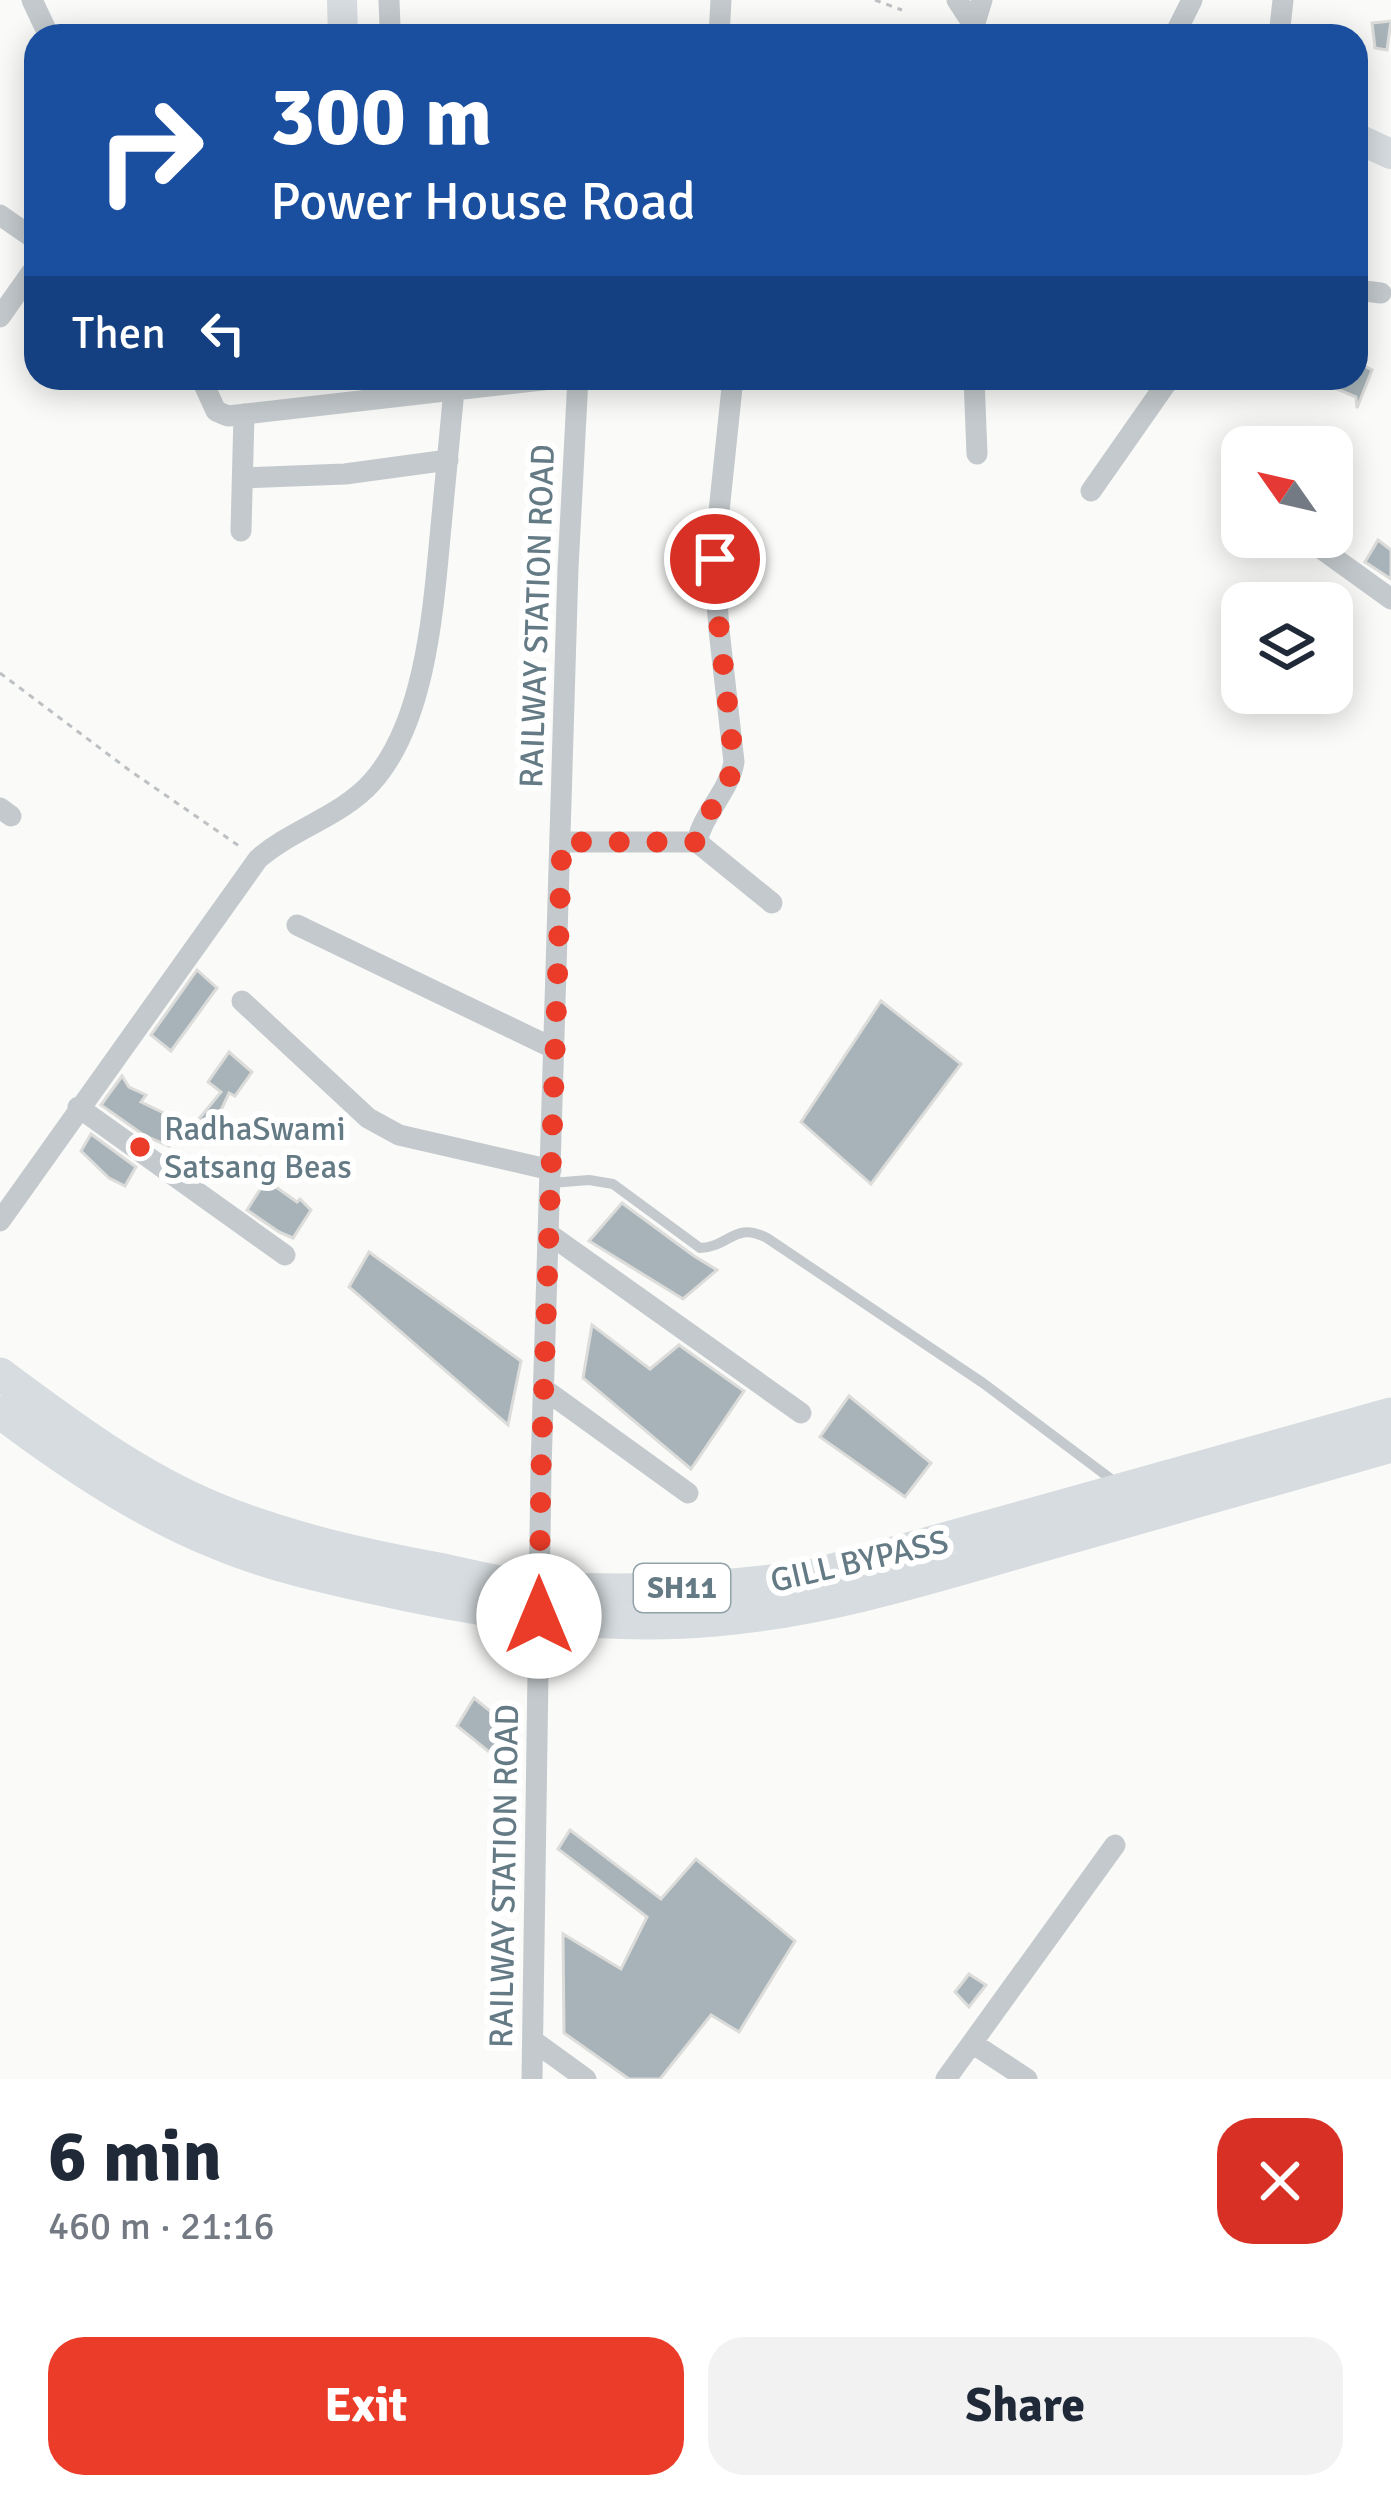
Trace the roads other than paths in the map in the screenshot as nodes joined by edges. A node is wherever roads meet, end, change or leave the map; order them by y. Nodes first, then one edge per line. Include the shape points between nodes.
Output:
1 (24, 281) edge
2 (1368, 291) edge
3 (1382, 293) dead end
4 (3, 306) edge
5 (206, 390) edge
6 (454, 390) joint
7 (577, 390) edge
8 (732, 390) edge
9 (974, 390) edge
10 (1162, 390) edge
11 (244, 414) junction
12 (977, 454) dead end
13 (448, 460) junction
14 (243, 478) junction
15 (1091, 491) dead end
16 (242, 531) dead end
17 (1334, 558) edge
18 (1391, 599) edge
19 (562, 842) junction
20 (697, 842) junction
21 (772, 903) dead end
22 (297, 925) dead end
23 (242, 1001) dead end
24 (555, 1049) junction
25 (79, 1107) junction
26 (551, 1176) junction
27 (0, 1221) edge
28 (549, 1234) junction
29 (285, 1255) dead end
30 (0, 1374) edge
31 (544, 1389) junction
32 (0, 1412) edge
33 (801, 1413) dead end
34 (1391, 1414) edge
35 (1391, 1446) edge
36 (1126, 1490) junction
37 (688, 1493) dead end
38 (539, 1602) junction
39 (1115, 1845) dead end
40 (535, 2042) junction
41 (972, 2042) junction
42 (532, 2079) edge
43 (586, 2079) edge
44 (946, 2079) edge
45 (1027, 2079) edge

1 - 4 street
2 - 3 street
5 - 11 street via 221,415
6 - 11 street
6 - 13 street
7 - 19 street, RAILWAY STATION ROAD
8 - 20 street via 715,590 734,762
9 - 12 street
10 - 15 street
11 - 14 street
13 - 14 street
13 - 25 street via 432,632 393,750 362,791 258,859
14 - 16 street
17 - 18 street
19 - 20 street
19 - 24 street, RAILWAY STATION ROAD
20 - 21 street
22 - 24 street
23 - 26 street via 383,1129
24 - 26 street, RAILWAY STATION ROAD
25 - 27 street
25 - 29 street
26 - 28 street, RAILWAY STATION ROAD
26 - 36 lane via 613,1184 700,1248 744,1231 767,1238
28 - 31 street, RAILWAY STATION ROAD
28 - 33 street
30 - 38 main road, GILL BYPASS / SH11 via 141,1471 213,1508
31 - 37 street
31 - 38 street, RAILWAY STATION ROAD
32 - 38 main road, GILL BYPASS / SH11 via 215,1543 439,1603
34 - 36 main road, GILL BYPASS / SH11
35 - 38 main road, GILL BYPASS / SH11 via 797,1610 624,1623
36 - 38 main road, GILL BYPASS / SH11 via 815,1575
38 - 40 street, RAILWAY STATION ROAD
39 - 41 street
40 - 42 street, RAILWAY STATION ROAD
40 - 43 street
41 - 44 street
41 - 45 street

